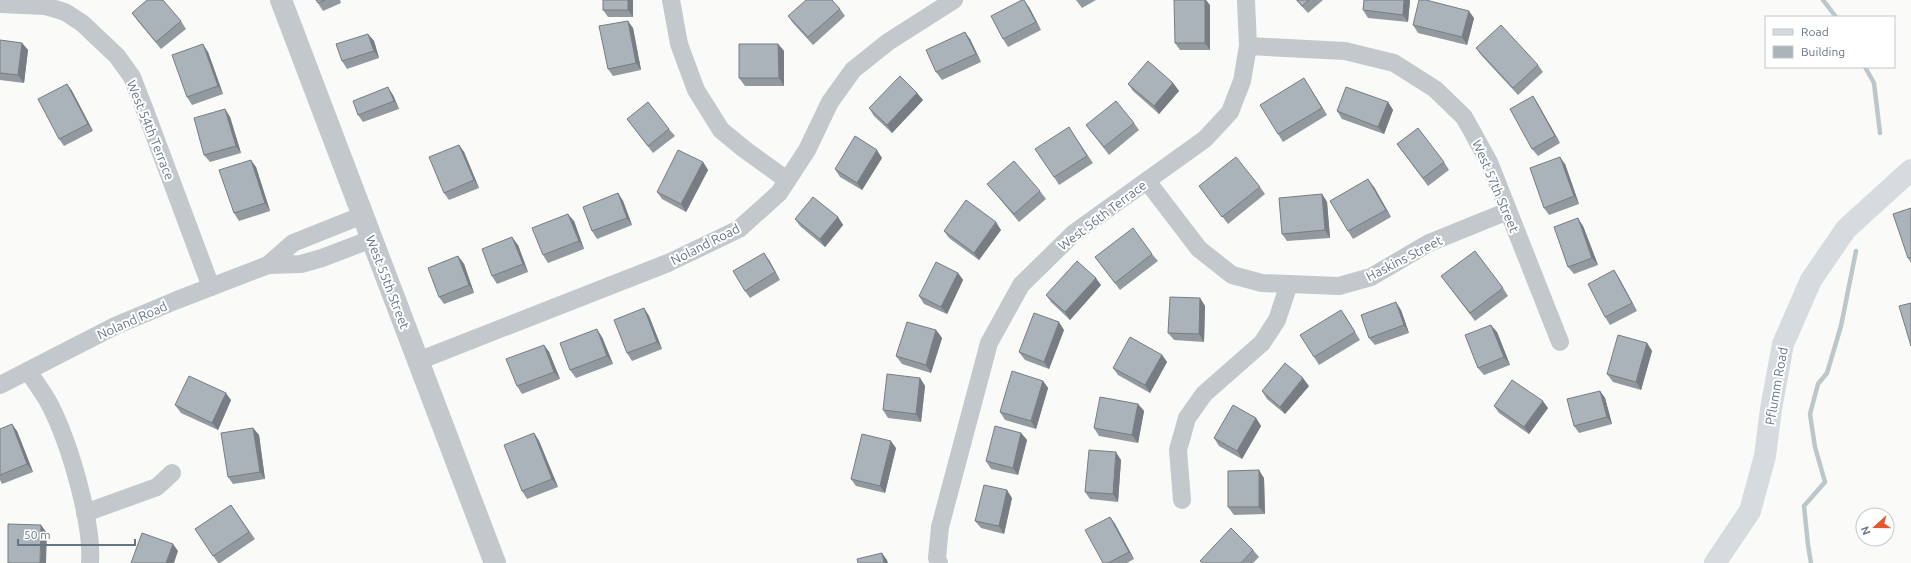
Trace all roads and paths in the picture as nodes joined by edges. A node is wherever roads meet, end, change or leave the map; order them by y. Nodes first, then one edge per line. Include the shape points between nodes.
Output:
1 (281, 0) edge
2 (671, 0) edge
3 (954, 0) edge
4 (1246, 0) edge
5 (0, 4) edge
6 (67, 6) edge
7 (1248, 46) junction
8 (1911, 170) edge
9 (787, 180) junction
10 (1147, 181) junction
11 (1508, 211) junction
12 (363, 215) junction
13 (372, 240) junction
14 (268, 265) junction
15 (1289, 284) junction
16 (211, 287) junction
17 (1560, 342) dead end
18 (418, 360) junction
19 (28, 371) junction
20 (0, 385) edge
21 (172, 473) dead end
22 (1182, 500) dead end
23 (85, 513) junction
24 (90, 563) edge
25 (495, 563) edge
26 (939, 563) edge
27 (1715, 563) edge

1 - 12 street, West 55th Street
2 - 9 street via 681,51 696,90 721,130 744,150
3 - 9 street, Noland Road via 888,42 853,70 830,102 807,150
4 - 7 street, West 56th Terrace
5 - 6 street, West 54th Terrace
6 - 16 street, West 54th Terrace via 112,51 132,77
7 - 10 street, West 56th Terrace via 1242,81 1230,112 1205,139
7 - 11 street, West 57th Street via 1345,51 1394,63 1435,89 1464,117 1489,162
8 - 27 main road, Pflumm Road via 1846,229 1811,280 1783,344 1765,456 1750,511
9 - 18 street, Noland Road via 779,193 739,229 668,263
10 - 15 street, Haskins Street via 1199,248 1232,275 1262,283
10 - 26 street, West 56th Terrace via 1074,233 1039,266 1021,285 989,343 940,527 937,558
11 - 15 street, Haskins Street via 1429,243 1371,277 1339,286
11 - 17 street, West 57th Street
12 - 13 street, West 55th Street
12 - 14 street, Noland Road via 293,243
13 - 14 street, Noland Road via 301,264
13 - 18 street, West 55th Street
14 - 16 street, Noland Road
15 - 22 street via 1277,320 1262,343 1204,394 1187,418 1178,450
16 - 19 street, Noland Road via 115,326
18 - 25 street, West 55th Street
19 - 20 street, Noland Road
19 - 23 street via 50,404 67,446
21 - 23 street via 157,487
23 - 24 street

